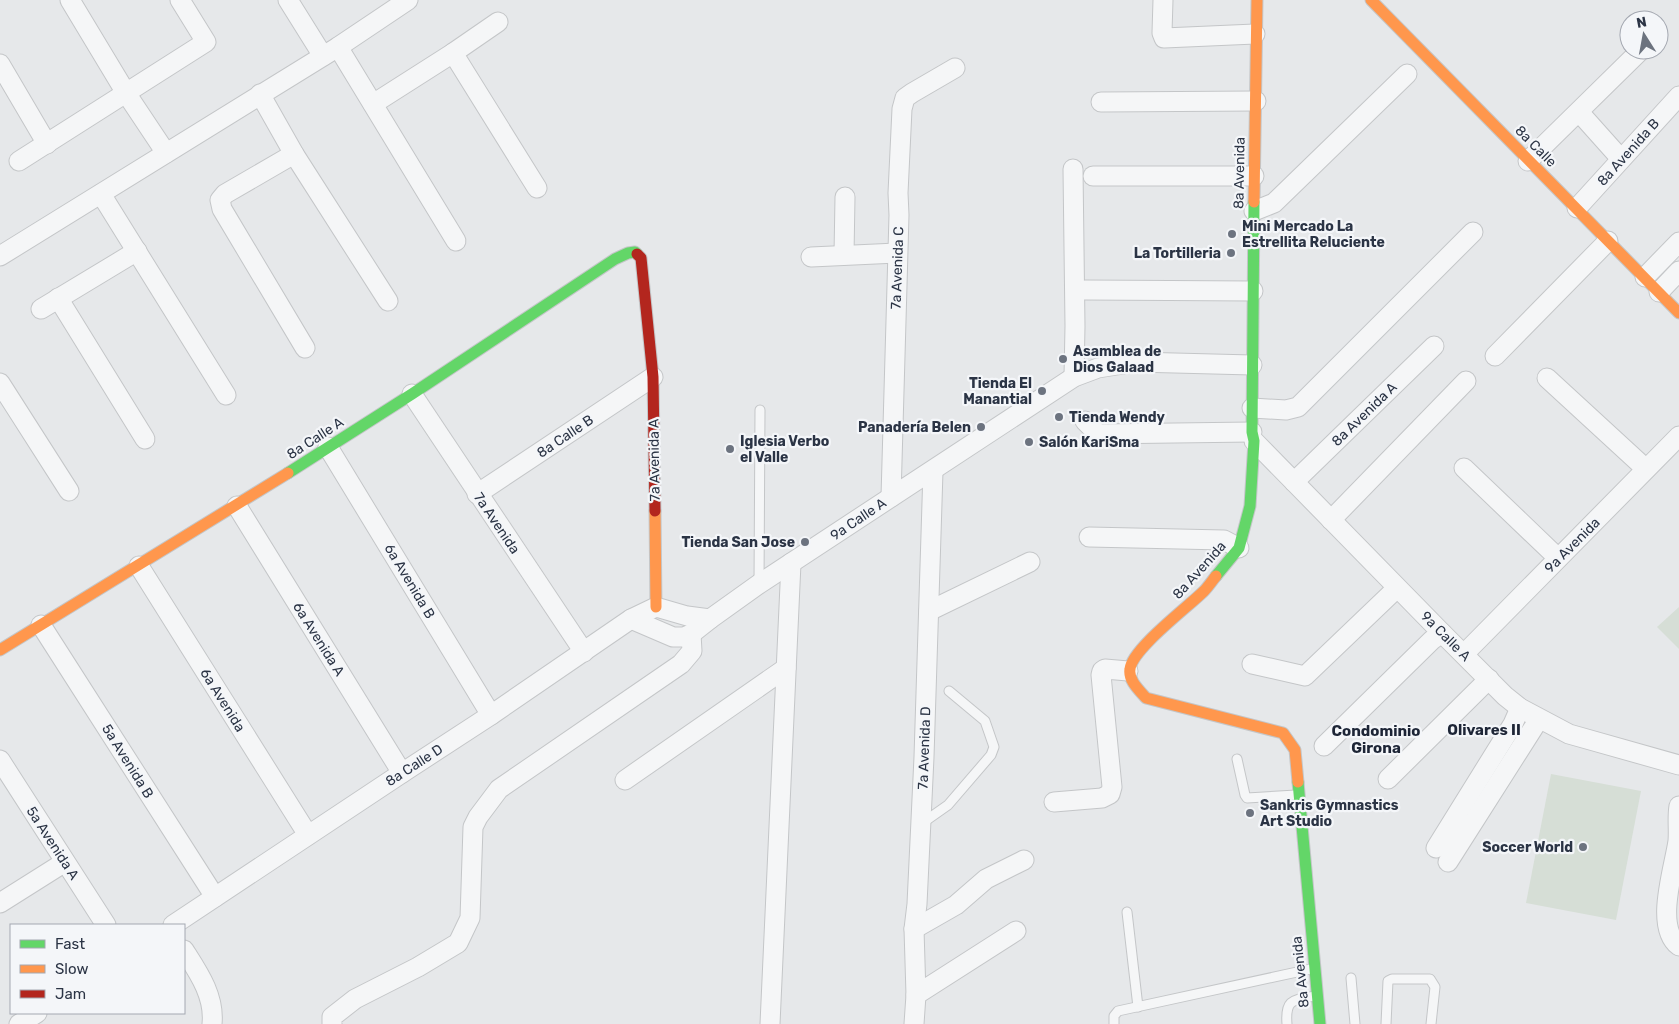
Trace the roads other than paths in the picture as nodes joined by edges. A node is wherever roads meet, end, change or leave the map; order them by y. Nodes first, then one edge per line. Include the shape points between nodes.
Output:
1 (70, 0) edge
2 (180, 0) edge
3 (288, 0) edge
4 (408, 0) edge
5 (1163, 0) edge
6 (1257, 0) edge
7 (1371, 0) edge
8 (498, 22) dead end
9 (1255, 34) junction
10 (330, 51) junction
11 (453, 53) junction
12 (1631, 60) edge
13 (0, 64) edge
14 (955, 68) dead end
15 (1407, 74) dead end
16 (126, 93) junction
17 (260, 94) junction
18 (1679, 96) edge
19 (1256, 101) junction
20 (1101, 102) dead end
21 (373, 104) junction
22 (1579, 112) junction
23 (47, 144) junction
24 (166, 153) junction
25 (294, 154) junction
26 (1621, 159) junction
27 (1528, 160) junction
28 (19, 161) dead end
29 (1073, 170) dead end
30 (1093, 176) dead end
31 (1254, 176) junction
32 (537, 188) dead end
33 (101, 194) junction
34 (845, 197) dead end
35 (1577, 208) junction
36 (1254, 211) junction
37 (1473, 232) dead end
38 (456, 241) dead end
39 (1608, 241) junction
40 (1679, 242) edge
41 (137, 251) junction
42 (897, 253) junction
43 (844, 255) junction
44 (0, 256) edge
45 (812, 257) dead end
46 (641, 258) joint
47 (1679, 271) edge
48 (1645, 277) junction
49 (1085, 290) dead end
50 (1252, 291) junction
51 (1660, 292) junction
52 (58, 298) junction
53 (388, 301) dead end
54 (41, 309) dead end
55 (1679, 313) edge
56 (1434, 346) dead end
57 (305, 348) dead end
58 (1495, 356) dead end
59 (1252, 365) junction
60 (653, 377) junction
61 (1074, 377) junction
62 (1547, 378) dead end
63 (1466, 381) dead end
64 (0, 383) edge
65 (412, 394) junction
66 (226, 396) dead end
67 (1252, 408) junction
68 (760, 410) dead end
69 (1085, 421) dead end
70 (1679, 436) edge
71 (1253, 437) junction
72 (145, 439) dead end
73 (328, 447) junction
74 (1464, 468) dead end
75 (1646, 469) junction
76 (933, 471) junction
77 (1294, 482) junction
78 (69, 491) dead end
79 (477, 494) junction
80 (891, 496) junction
81 (237, 506) junction
82 (1331, 520) junction
83 (1089, 537) dead end
84 (1239, 548) junction
85 (1558, 558) junction
86 (1030, 562) dead end
87 (792, 563) junction
88 (139, 566) junction
89 (759, 584) junction
90 (1398, 588) junction
91 (656, 608) junction
92 (929, 611) junction
93 (631, 619) junction
94 (710, 619) junction
95 (41, 625) junction
96 (1442, 633) junction
97 (691, 634) junction
98 (0, 650) edge
99 (584, 652) junction
100 (1464, 654) junction
101 (1252, 664) dead end
102 (786, 668) junction
103 (1128, 671) junction
104 (1489, 679) junction
105 (949, 691) dead end
106 (1520, 708) junction
107 (492, 715) junction
108 (1539, 719) junction
109 (1324, 746) dead end
110 (1237, 759) dead end
111 (1679, 765) edge
112 (2, 768) edge
113 (402, 773) junction
114 (1388, 779) dead end
115 (625, 780) dead end
116 (1300, 795) junction
117 (1054, 802) dead end
118 (1678, 811) edge
119 (921, 824) junction
120 (308, 835) junction
121 (1024, 860) dead end
122 (65, 862) junction
123 (215, 897) junction
124 (0, 903) edge
125 (1127, 912) dead end
126 (105, 924) edge
127 (174, 924) edge
128 (914, 929) junction
129 (1016, 932) dead end
130 (1679, 946) edge
131 (185, 952) edge
132 (1315, 969) junction
133 (1351, 978) dead end
134 (916, 995) junction
135 (1318, 996) junction
136 (1138, 1007) junction
137 (35, 1014) edge
138 (19, 1024) edge
139 (212, 1024) edge
140 (332, 1024) edge
141 (770, 1024) edge
142 (914, 1024) edge
143 (1114, 1024) edge
144 (1287, 1024) edge
145 (1320, 1024) edge
146 (1355, 1024) edge
147 (1386, 1024) edge
148 (1431, 1024) edge

1 - 16 street
2 - 16 street via 206,42
3 - 10 street
4 - 10 street
5 - 9 street via 1164,38
6 - 9 street, 8a Avenida
7 - 27 street, 8a Calle
8 - 11 street
9 - 19 street, 8a Avenida
10 - 17 street
10 - 21 street
11 - 21 street
11 - 32 street
12 - 22 street
13 - 23 street
14 - 42 street, 7a Avenida C via 912,93 902,109
15 - 36 street via 1274,203
16 - 23 street
16 - 24 street
17 - 24 street
17 - 25 street
18 - 26 street, 8a Avenida B
19 - 20 street
19 - 31 street, 8a Avenida
21 - 38 street
22 - 26 street
22 - 27 street
23 - 28 street
24 - 33 street
25 - 53 street
25 - 57 street via 220,200 222,209
26 - 35 street, 8a Avenida B
27 - 35 street, 8a Calle
29 - 61 street
30 - 31 street
31 - 36 street, 8a Avenida
33 - 41 street
33 - 44 street
34 - 43 street
35 - 39 street, 8a Calle
36 - 50 street, 8a Avenida
37 - 67 street via 1298,407 1286,410
39 - 48 street, 8a Calle
39 - 58 street
40 - 48 street
41 - 52 street
41 - 66 street
42 - 43 street
42 - 80 street, 7a Avenida C
43 - 45 street
46 - 60 street, 7a Avenida A
46 - 65 street, 8a Calle A via 636,252 614,259
47 - 51 street
48 - 51 street, 8a Calle
49 - 50 street
50 - 59 street, 8a Avenida
51 - 55 street, 8a Calle
52 - 54 street
52 - 72 street
56 - 77 street, 8a Avenida A
59 - 61 street, 9a Calle A via 1136,362 1098,368
59 - 67 street, 8a Avenida
60 - 79 street, 8a Calle B
60 - 91 street, 7a Avenida A
61 - 76 street, 9a Calle A
62 - 75 street
63 - 82 street
64 - 78 street
65 - 73 street, 8a Calle A
65 - 79 street, 7a Avenida
67 - 71 street, 8a Avenida
68 - 89 lane
69 - 71 street via 1098,434
70 - 75 street, 9a Avenida
71 - 77 street, 9a Calle A
71 - 84 street, 8a Avenida via 1250,506
73 - 81 street, 8a Calle A
73 - 107 street, 6a Avenida B
74 - 85 street
75 - 85 street, 9a Avenida
76 - 80 street, 9a Calle A
76 - 92 street, 7a Avenida D
77 - 82 street, 9a Calle A
79 - 99 street, 7a Avenida
80 - 87 street, 9a Calle A
81 - 88 street, 8a Calle A
81 - 113 street, 6a Avenida A
82 - 90 street, 9a Calle A
83 - 84 street via 1224,540
84 - 103 street, 8a Avenida via 1205,590 1140,650
85 - 100 street, 9a Avenida
86 - 92 street
87 - 89 street, 9a Calle A
87 - 102 street
88 - 95 street, 8a Calle A
88 - 120 street, 6a Avenida
89 - 94 street, 9a Calle A
90 - 96 street, 9a Calle A
90 - 101 street via 1305,676
91 - 93 street, 8a Calle D
91 - 94 street
92 - 119 street, 7a Avenida D
93 - 97 street via 672,637
93 - 99 street, 8a Calle D
94 - 97 street, 9a Calle A
95 - 98 street, 8a Calle A
95 - 123 street, 5a Avenida B
96 - 100 street, 9a Calle A
96 - 109 street
97 - 140 street via 692,651 681,664 499,789 473,827 470,918 458,943 355,1000 332,1017
99 - 107 street, 8a Calle D
100 - 104 street, 9a Calle A
102 - 115 street
102 - 141 street
103 - 116 street, 8a Avenida via 1132,683 1146,698 1283,733 1295,750
103 - 117 street via 1105,669 1101,675 1112,787 1110,794 1102,798
104 - 106 street, 9a Calle A
104 - 114 street
105 - 119 lane via 985,722 994,747 991,755 948,805
106 - 108 street, 9a Calle A
106 - 108 street via 1442,855
107 - 113 street, 8a Calle D
108 - 111 street, 9a Calle A via 1569,734
110 - 116 lane via 1247,798
112 - 122 street, 5a Avenida A
113 - 120 street, 8a Calle D
116 - 132 street, 8a Avenida
118 - 130 street via 1678,839 1666,918 1668,932
119 - 128 street, 7a Avenida D
120 - 123 street, 8a Calle D
121 - 128 street via 986,880 956,905
122 - 124 street
122 - 126 street, 5a Avenida A
123 - 127 street, 8a Calle D
125 - 136 lane
128 - 134 street, 7a Avenida D
129 - 134 street
131 - 139 street via 204,981
132 - 135 street, 8a Avenida
132 - 136 lane
133 - 146 lane
134 - 142 street, 7a Avenida D
135 - 144 lane via 1290,1003 1286,1010
135 - 145 street, 8a Avenida
136 - 143 lane via 1116,1013
137 - 138 street
147 - 148 lane via 1388,981 1430,979 1435,987

